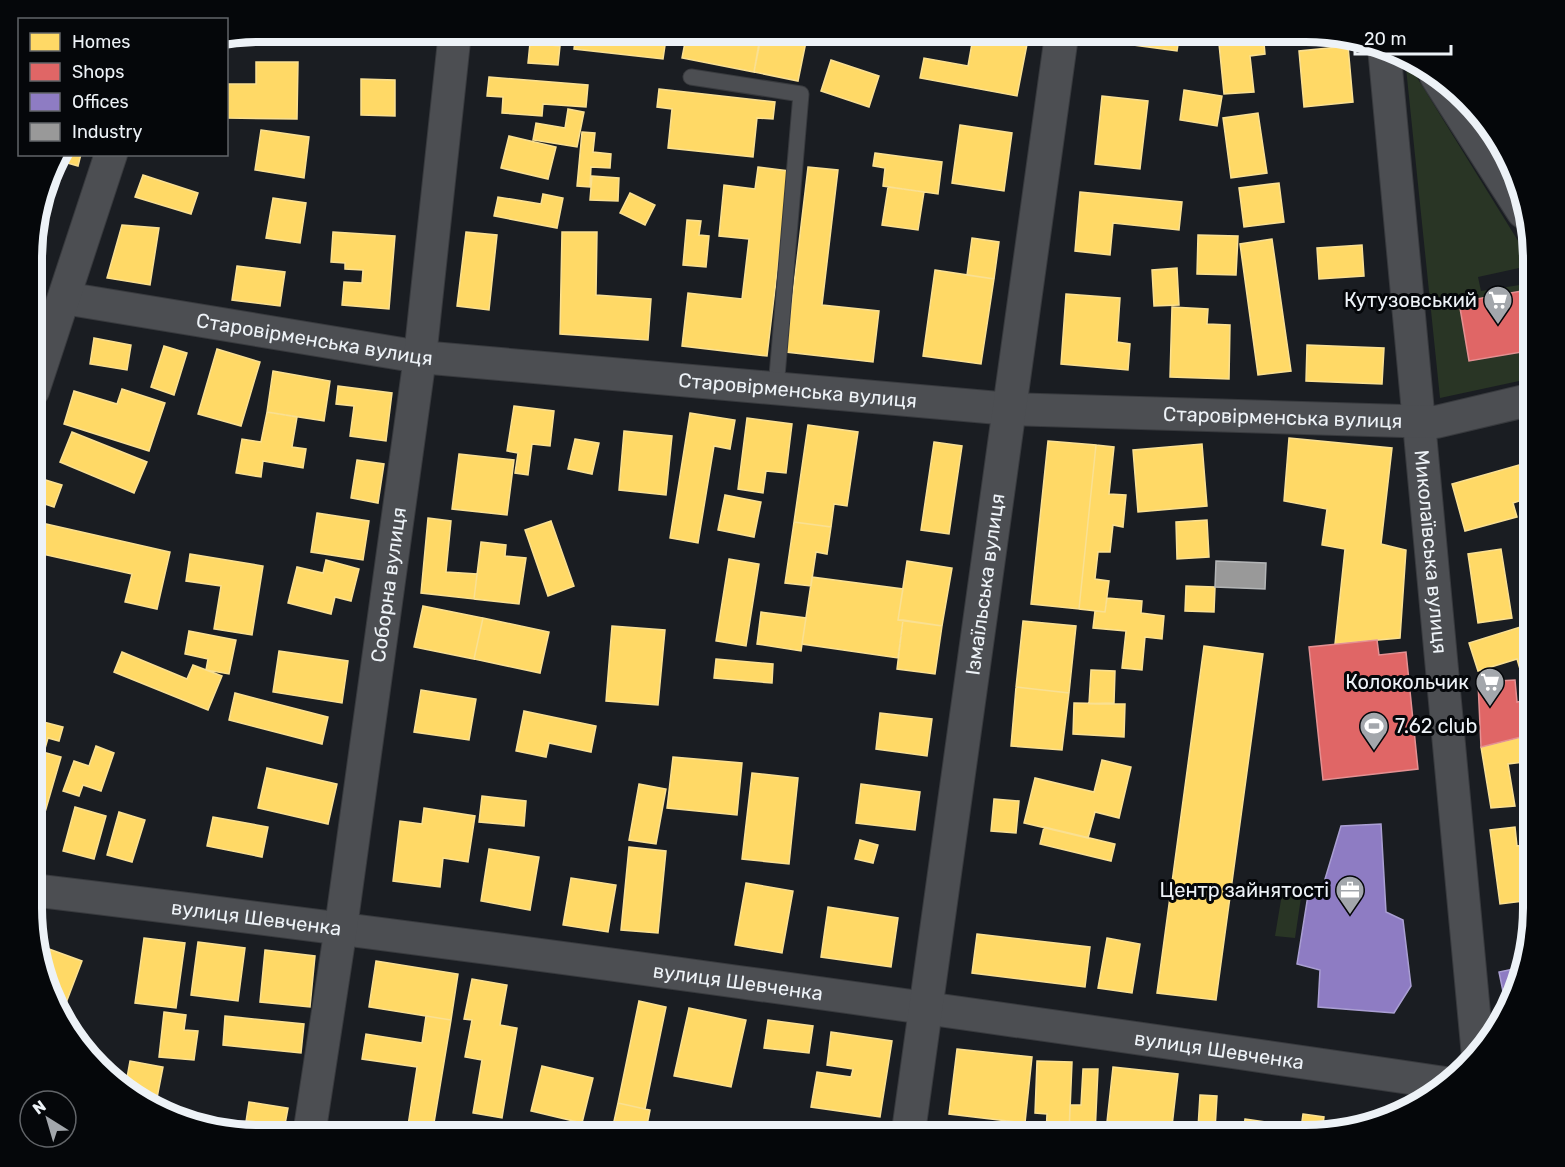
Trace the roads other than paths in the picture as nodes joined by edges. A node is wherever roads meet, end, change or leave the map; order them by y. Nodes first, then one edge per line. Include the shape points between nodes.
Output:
1 (454, 42) edge
2 (1061, 42) edge
3 (1385, 56) edge
4 (691, 77) dead end
5 (1449, 96) edge
6 (110, 156) edge
7 (1515, 199) edge
8 (64, 298) junction
9 (420, 357) junction
10 (42, 364) edge
11 (776, 388) junction
12 (1523, 401) edge
13 (1010, 408) junction
14 (1419, 420) junction
15 (42, 891) edge
16 (341, 927) junction
17 (926, 1007) junction
18 (1477, 1042) edge
19 (1436, 1082) edge
20 (311, 1125) edge
21 (909, 1125) edge

1 - 9 street, Соборна вулиця
2 - 13 main road, Ізмаїльська вулиця
3 - 14 street, Миколаївська вулиця
4 - 11 lane via 801,94
5 - 7 street
6 - 8 street
8 - 9 street, Старовірменська вулиця
8 - 10 street
9 - 11 street, Старовірменська вулиця
9 - 16 street, Соборна вулиця
11 - 13 street, Старовірменська вулиця
12 - 14 street, Старовірменська вулиця via 1436,422
13 - 14 street, Старовірменська вулиця
13 - 17 main road, Ізмаїльська вулиця
14 - 18 street, Миколаївська вулиця
15 - 16 street, вулиця Шевченка
16 - 17 street, вулиця Шевченка
16 - 20 street, Соборна вулиця
17 - 19 street, вулиця Шевченка
17 - 21 main road, Ізмаїльська вулиця

